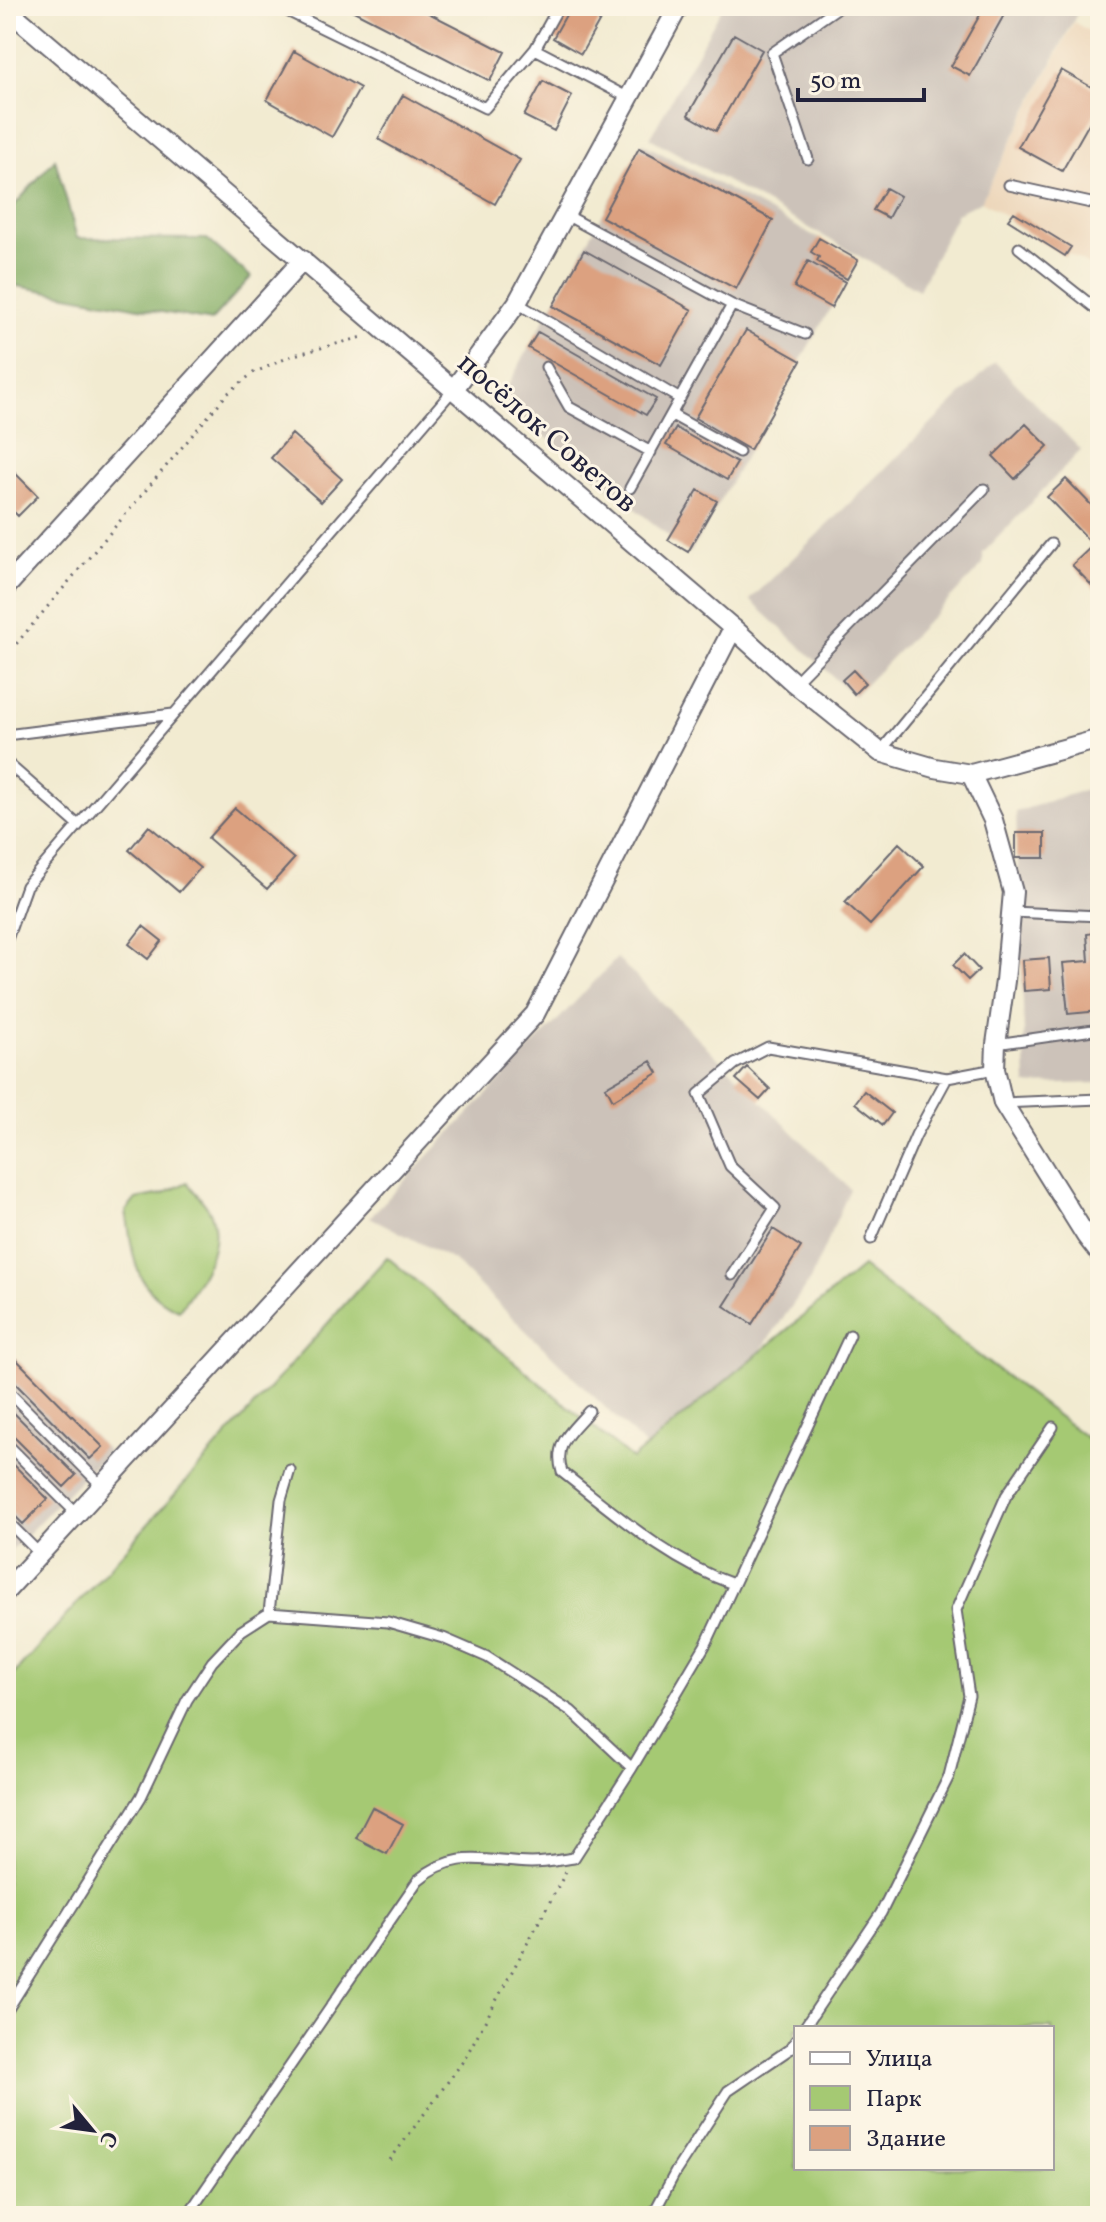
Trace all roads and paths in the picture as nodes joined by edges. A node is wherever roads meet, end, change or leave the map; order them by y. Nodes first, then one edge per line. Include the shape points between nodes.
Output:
1 (559, 6) edge
2 (679, 6) edge
3 (837, 7) edge
4 (6, 8) edge
5 (285, 10) dead end
6 (535, 49) junction
7 (629, 98) junction
8 (808, 159) dead end
9 (1009, 185) dead end
10 (1100, 205) edge
11 (566, 215) junction
12 (1019, 248) dead end
13 (303, 260) junction
14 (517, 303) junction
15 (732, 305) junction
16 (1100, 312) edge
17 (386, 331) junction
18 (805, 334) dead end
19 (546, 367) dead end
20 (454, 389) junction
21 (680, 399) junction
22 (672, 415) junction
23 (651, 452) junction
24 (739, 452) dead end
25 (630, 488) dead end
26 (984, 489) dead end
27 (1051, 544) dead end
28 (6, 587) edge
29 (733, 628) junction
30 (6, 656) edge
31 (794, 683) junction
32 (174, 714) junction
33 (6, 735) edge
34 (1100, 739) edge
35 (880, 752) junction
36 (6, 762) edge
37 (971, 774) junction
38 (78, 825) junction
39 (1011, 912) junction
40 (1100, 916) edge
41 (6, 942) edge
42 (1100, 1029) edge
43 (996, 1044) junction
44 (995, 1069) junction
45 (947, 1078) junction
46 (1100, 1099) edge
47 (1003, 1103) junction
48 (871, 1239) dead end
49 (1100, 1254) edge
50 (732, 1275) dead end
51 (850, 1335) dead end
52 (6, 1389) edge
53 (589, 1411) dead end
54 (1053, 1427) dead end
55 (6, 1443) edge
56 (290, 1470) dead end
57 (103, 1486) junction
58 (77, 1514) junction
59 (6, 1520) edge
60 (40, 1554) junction
61 (733, 1584) junction
62 (6, 1591) edge
63 (269, 1613) junction
64 (632, 1768) junction
65 (574, 1858) junction
66 (6, 2012) edge
67 (805, 2026) edge
68 (794, 2043) edge
69 (390, 2160) dead end
70 (187, 2216) edge
71 (652, 2216) edge

1 - 6 lane
2 - 7 street
3 - 8 lane via 772,53
4 - 13 street, посёлок Советов
5 - 6 lane via 485,108
6 - 7 lane
7 - 11 street
9 - 10 lane
11 - 14 street
11 - 15 lane
12 - 16 lane
13 - 17 street, посёлок Советов
13 - 28 street
14 - 20 street
14 - 21 lane
15 - 18 lane
15 - 21 lane
17 - 20 street, посёлок Советов
17 - 30 path via 294,355 253,373 227,394
19 - 23 lane via 569,407
20 - 29 street, посёлок Советов
20 - 32 lane
21 - 22 lane
22 - 23 lane
22 - 24 lane
23 - 25 lane
26 - 31 lane
27 - 35 lane
29 - 31 street, посёлок Советов
29 - 57 street via 535,1014
31 - 35 street, посёлок Советов
32 - 33 lane
32 - 38 lane
34 - 37 street, посёлок Советов
35 - 37 street, посёлок Советов
36 - 38 lane
37 - 39 street via 993,820 1013,892
38 - 41 lane via 26,886
39 - 40 lane
39 - 43 street
42 - 43 lane
43 - 44 street
44 - 45 lane
44 - 47 street
45 - 48 lane
45 - 50 lane via 768,1047 735,1064 699,1094 730,1166 775,1208
46 - 47 lane
47 - 49 street
51 - 61 lane
52 - 57 lane
53 - 61 lane via 564,1441 558,1457 562,1472 650,1541
54 - 67 lane via 1006,1496 956,1610 969,1696 949,1776 881,1913
55 - 58 lane
56 - 63 lane via 281,1500
57 - 58 street
58 - 60 street
59 - 60 lane
60 - 62 street
61 - 64 lane via 707,1642
63 - 64 lane via 388,1622 443,1638 487,1657 571,1711
63 - 66 lane via 241,1631 212,1662 187,1700 141,1797
64 - 65 lane
65 - 69 path via 464,2060
65 - 70 lane via 534,1863 457,1859 434,1866 418,1880
68 - 71 lane via 728,2091

